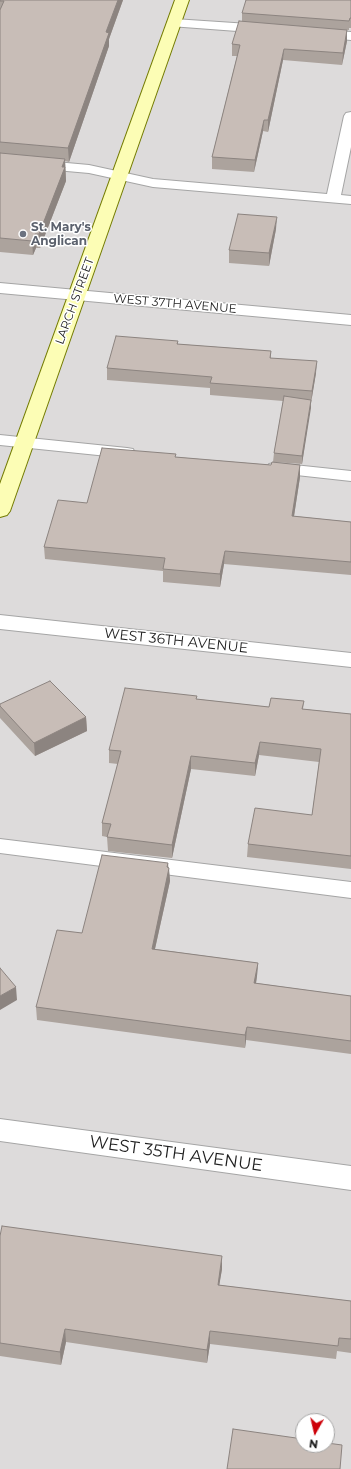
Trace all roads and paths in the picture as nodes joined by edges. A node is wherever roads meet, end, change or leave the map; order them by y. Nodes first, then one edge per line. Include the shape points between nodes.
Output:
1 (182, 0) edge
2 (174, 23) junction
3 (275, 30) edge
4 (305, 32) edge
5 (351, 36) edge
6 (351, 116) edge
7 (0, 161) edge
8 (120, 175) junction
9 (333, 198) junction
10 (351, 200) edge
11 (0, 288) edge
12 (77, 295) junction
13 (351, 320) edge
14 (0, 440) edge
15 (24, 442) junction
16 (145, 454) edge
17 (264, 467) edge
18 (351, 476) edge
19 (0, 511) edge
20 (0, 622) edge
21 (351, 660) edge
22 (0, 846) edge
23 (351, 890) edge
24 (0, 1130) edge
25 (351, 1178) edge

1 - 2 street, LARCH STREET
2 - 3 lane
2 - 8 street, LARCH STREET
4 - 5 lane
6 - 9 lane
7 - 8 lane via 89,169
8 - 9 lane via 153,182
8 - 12 street, LARCH STREET
9 - 10 lane
11 - 12 street, WEST 37TH AVENUE
12 - 13 street, WEST 37TH AVENUE
12 - 15 street, LARCH STREET
14 - 15 lane
15 - 16 lane
15 - 19 street, LARCH STREET
17 - 18 lane
20 - 21 street, WEST 36TH AVENUE
22 - 23 lane
24 - 25 street, WEST 35TH AVENUE

